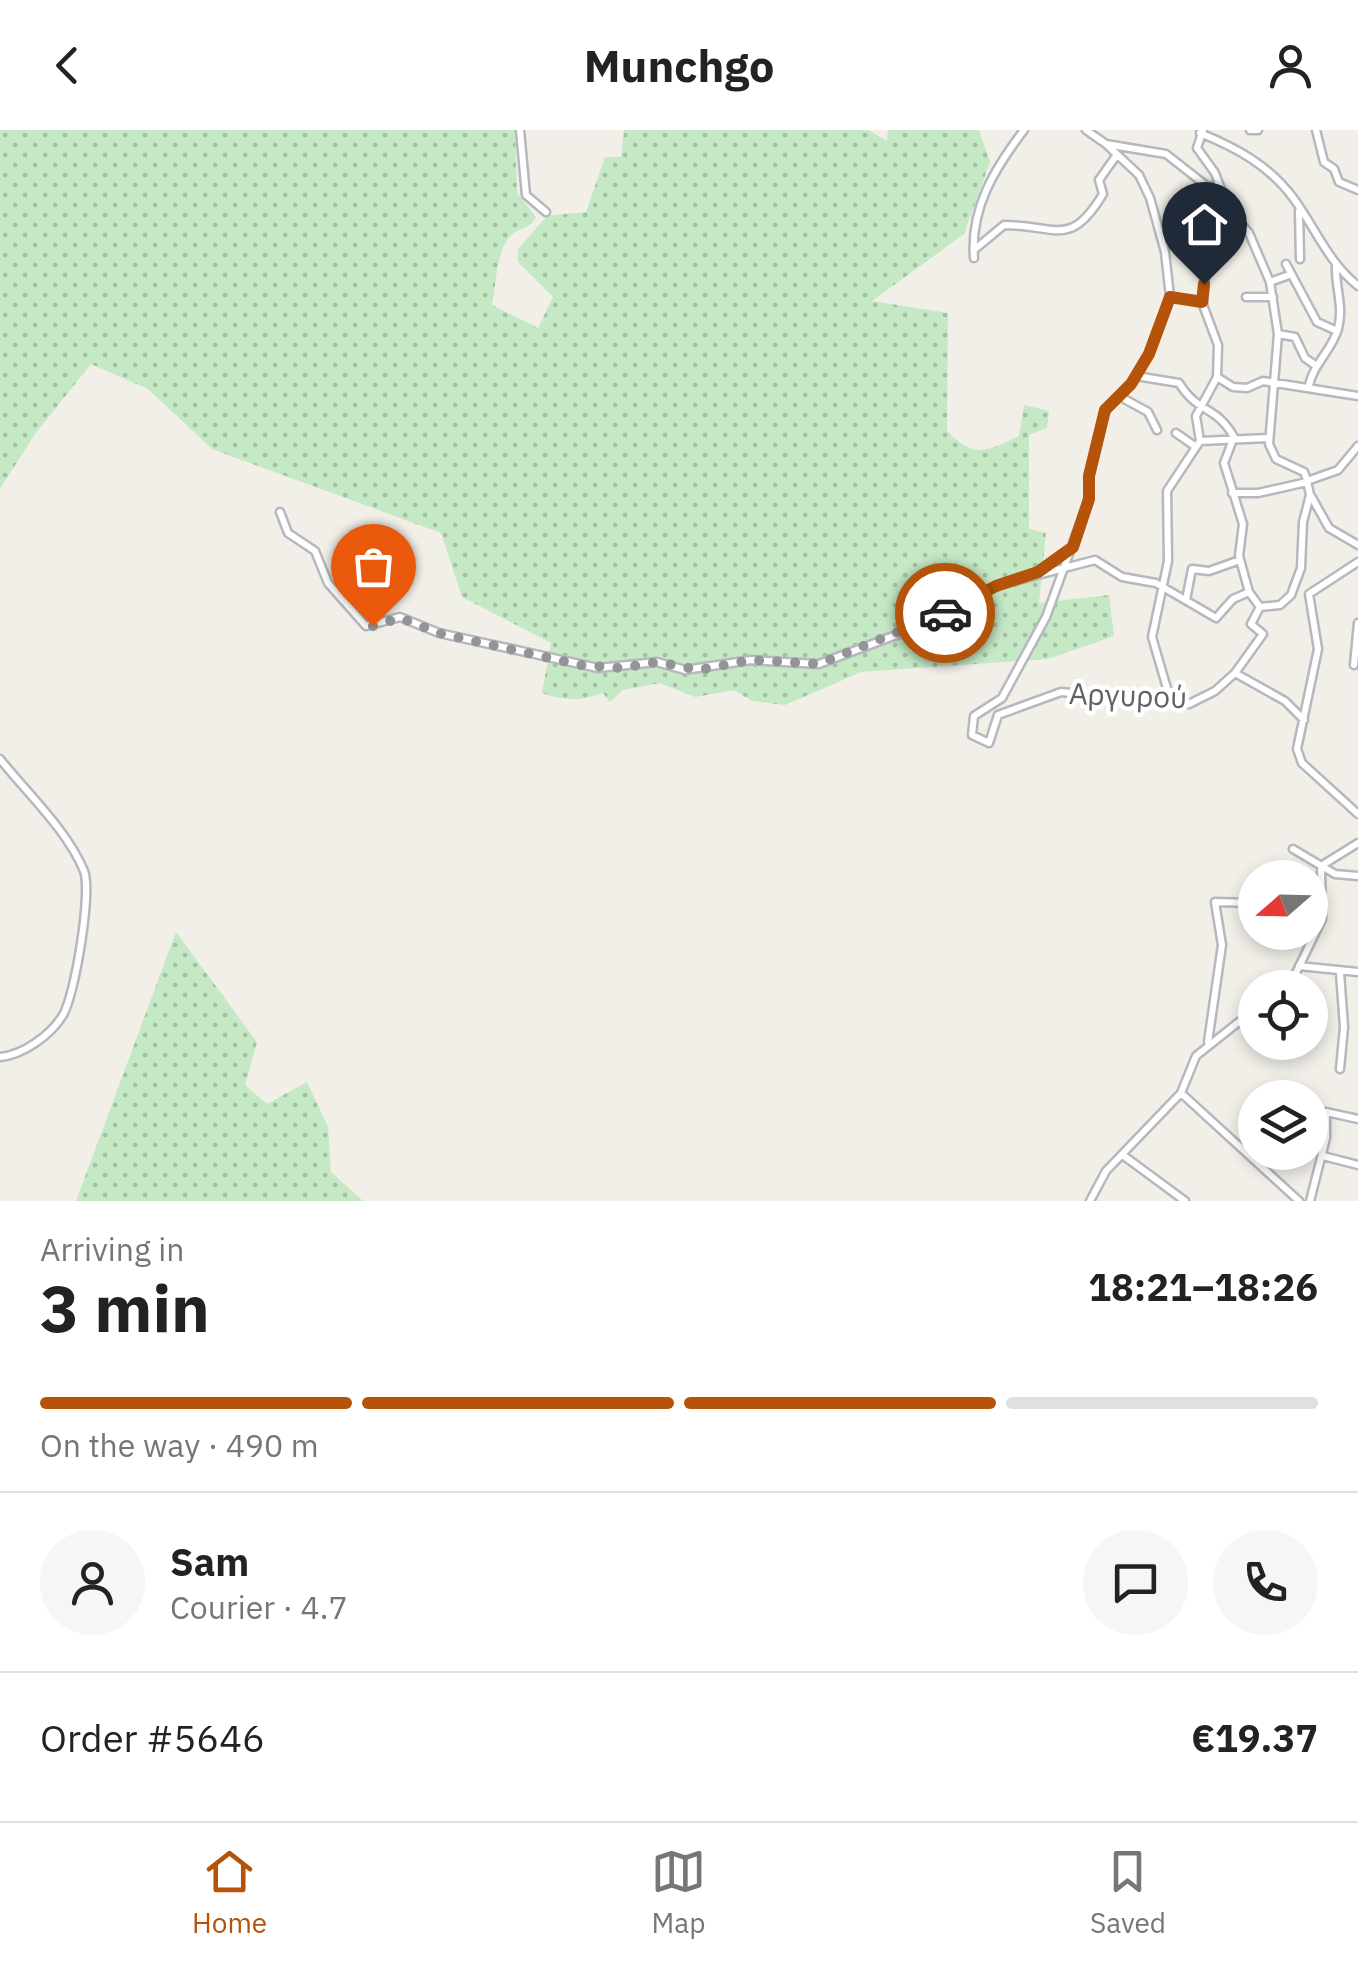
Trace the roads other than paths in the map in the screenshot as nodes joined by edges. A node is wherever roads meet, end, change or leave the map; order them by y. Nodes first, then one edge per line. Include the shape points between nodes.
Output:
1 (520, 130) edge
2 (1024, 130) edge
3 (1086, 130) edge
4 (1250, 130) edge
5 (1258, 130) edge
6 (1316, 130) edge
7 (1202, 131) edge
8 (1106, 144) junction
9 (1116, 156) junction
10 (1218, 186) junction
11 (1208, 187) junction
12 (1358, 190) edge
13 (1299, 207) junction
14 (546, 212) dead end
15 (1300, 260) dead end
16 (1286, 264) dead end
17 (1337, 265) junction
18 (1289, 275) junction
19 (1270, 282) junction
20 (1358, 286) edge
21 (1170, 297) junction
22 (1274, 297) junction
23 (1246, 298) dead end
24 (1202, 302) junction
25 (1337, 331) junction
26 (1278, 334) junction
27 (1315, 365) junction
28 (1136, 376) junction
29 (1217, 377) junction
30 (1276, 382) junction
31 (1309, 386) junction
32 (1119, 396) junction
33 (1358, 396) edge
34 (1202, 408) junction
35 (1157, 430) dead end
36 (1176, 432) dead end
37 (1268, 438) junction
38 (1235, 440) junction
39 (1198, 444) junction
40 (1358, 446) edge
41 (1307, 481) junction
42 (1232, 493) junction
43 (1310, 495) junction
44 (280, 512) dead end
45 (1358, 545) edge
46 (1073, 547) junction
47 (1240, 560) junction
48 (1358, 562) edge
49 (1066, 565) junction
50 (1038, 572) junction
51 (1162, 589) junction
52 (1249, 592) junction
53 (1186, 600) junction
54 (1260, 606) junction
55 (1358, 623) edge
56 (1354, 665) dead end
57 (1235, 673) junction
58 (1171, 702) junction
59 (1304, 720) junction
60 (0, 759) edge
61 (1358, 814) edge
62 (1358, 843) edge
63 (1292, 849) dead end
64 (1311, 860) edge
65 (1328, 862) edge
66 (1328, 870) edge
67 (1358, 876) edge
68 (1238, 903) edge
69 (1307, 950) edge
70 (1299, 966) junction
71 (1297, 970) edge
72 (1358, 972) edge
73 (1340, 973) junction
74 (1238, 1021) edge
75 (1208, 1043) junction
76 (0, 1057) edge
77 (1340, 1069) dead end
78 (1181, 1093) junction
79 (1328, 1112) edge
80 (1358, 1119) edge
81 (1124, 1156) junction
82 (1328, 1157) edge
83 (1358, 1165) edge
84 (1319, 1170) edge
85 (1090, 1201) edge
86 (1185, 1201) edge
87 (1299, 1201) edge
88 (1310, 1201) edge

1 - 14 street via 526,196
2 - 9 street via 988,179 974,254 1004,225 1059,233 1084,222
3 - 8 street
4 - 5 street
6 - 12 street via 1324,162 1340,184
7 - 10 street via 1197,148
7 - 13 street via 1256,162
8 - 9 street
8 - 11 street via 1166,154
9 - 21 street via 1139,175 1150,198
10 - 11 street
10 - 19 street
11 - 24 street via 1192,216 1206,266
13 - 15 street
13 - 17 street
16 - 18 street
17 - 20 street
17 - 25 street
18 - 19 street
18 - 25 street via 1317,322
19 - 22 street
21 - 24 street
21 - 28 street
22 - 23 street
22 - 26 street
24 - 29 street via 1218,340
25 - 27 street
26 - 27 street via 1295,337
26 - 30 street
27 - 31 street
28 - 32 street
28 - 34 street via 1179,383 1188,401
29 - 30 street via 1244,388
29 - 34 street
30 - 31 street
30 - 37 street
31 - 33 street
32 - 35 street via 1152,415
32 - 46 street via 1105,410
34 - 38 street via 1222,415
34 - 39 street
36 - 39 street
37 - 38 street
37 - 41 street via 1276,459 1302,470
38 - 39 street
38 - 42 street via 1224,463
39 - 51 street via 1168,484
40 - 41 street via 1338,470
41 - 42 street
41 - 43 street
42 - 47 street via 1242,524
43 - 45 street via 1329,528
43 - 54 street via 1293,590 1280,605
44 - 50 street via 288,533 315,551 328,582 360,623 400,618 598,668 657,662 685,670 751,660 819,664
46 - 49 street
46 - 50 street
47 - 52 street
47 - 53 street via 1190,570
48 - 59 street via 1309,594 1318,648
49 - 50 street
49 - 51 street via 1100,560 1118,575
49 - 58 street, Αργυρού via 1016,678 972,721 974,738 989,742 994,719 1062,692
51 - 53 street
51 - 58 street via 1152,637
52 - 53 street via 1233,598 1218,619
52 - 54 street
54 - 57 street via 1251,624 1263,634
55 - 56 street
57 - 58 street, Αργυρού via 1208,696
57 - 59 street
59 - 61 street via 1297,749 1302,763
60 - 76 street via 74,850 88,888 65,1012 49,1034
62 - 65 street
63 - 64 street
66 - 67 street
68 - 75 street via 1216,902 1222,945
69 - 70 street
70 - 71 street
70 - 73 street
72 - 73 street
73 - 77 street
74 - 75 street
75 - 78 street
78 - 81 street
78 - 87 street
79 - 80 street
81 - 85 street
81 - 86 street
82 - 83 street
84 - 88 street

